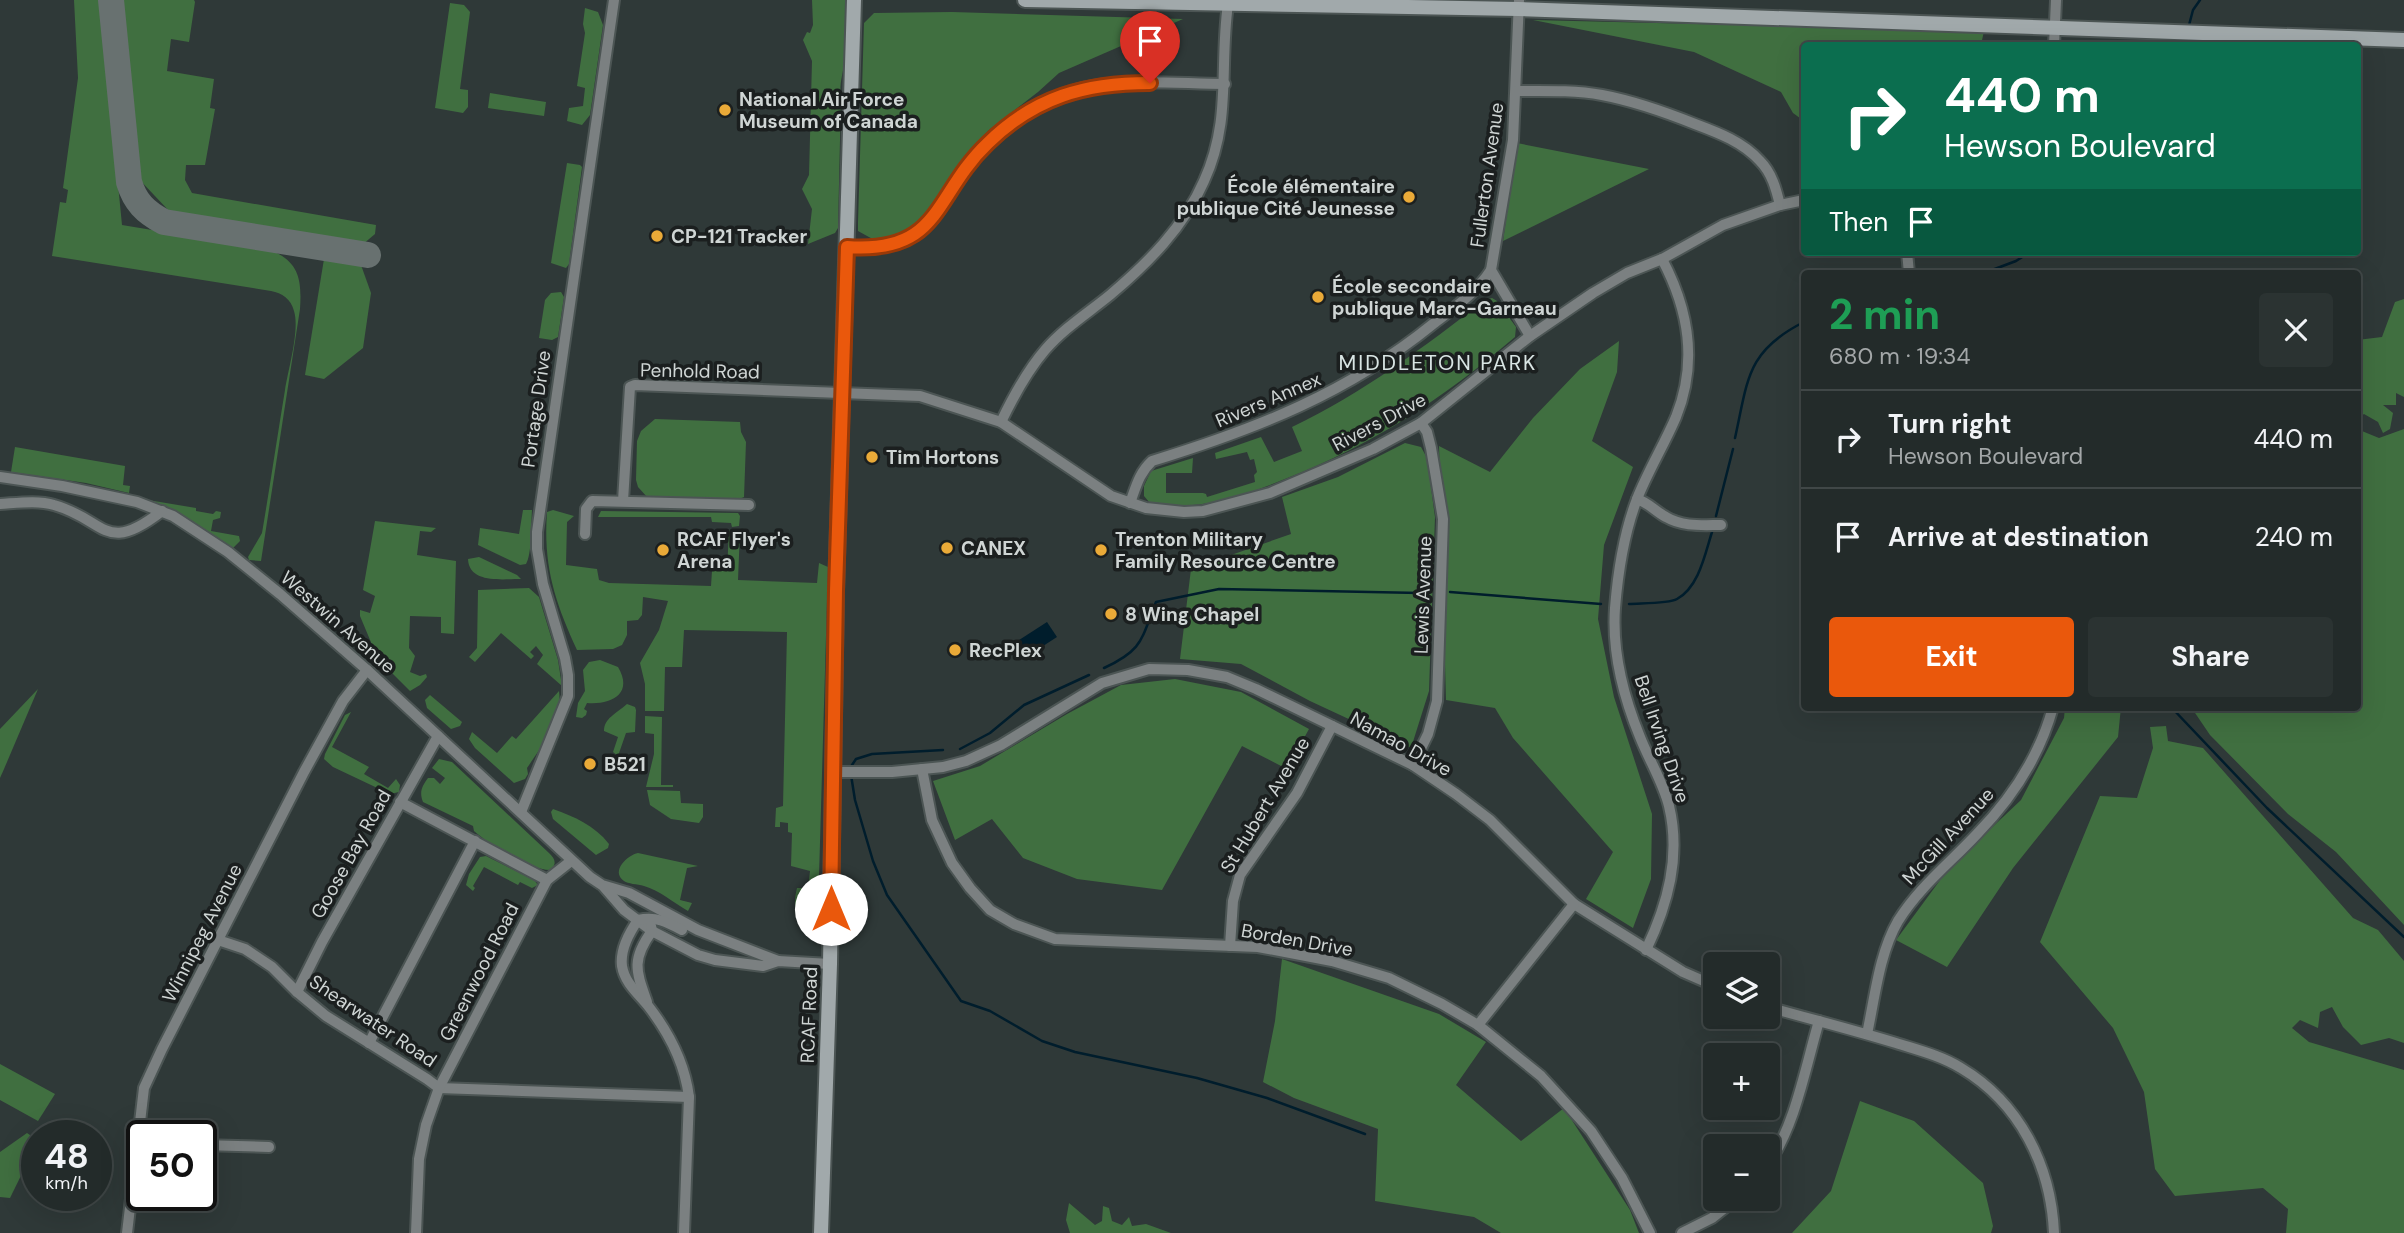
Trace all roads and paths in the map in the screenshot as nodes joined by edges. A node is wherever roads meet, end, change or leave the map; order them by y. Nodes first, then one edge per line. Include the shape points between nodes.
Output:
1 (614, 0) edge
2 (854, 0) edge
3 (1025, 0) edge
4 (2056, 0) edge
5 (1228, 4) junction
6 (1518, 4) edge
7 (2055, 27) junction
8 (2404, 40) edge
9 (2054, 42) edge
10 (1225, 84) junction
11 (1516, 91) junction
12 (1801, 201) edge
13 (1780, 205) junction
14 (847, 247) junction
15 (1662, 259) junction
16 (1491, 270) junction
17 (1530, 336) junction
18 (842, 393) junction
19 (1000, 422) junction
20 (1421, 423) junction
21 (0, 477) edge
22 (1637, 499) junction
23 (623, 501) junction
24 (1130, 503) junction
25 (0, 504) edge
26 (749, 505) dead end
27 (162, 511) junction
28 (1721, 525) dead end
29 (584, 534) dead end
30 (367, 670) junction
31 (2051, 711) edge
32 (1332, 726) junction
33 (438, 736) junction
34 (1413, 765) junction
35 (922, 769) junction
36 (837, 772) junction
37 (400, 802) junction
38 (521, 812) junction
39 (475, 841) junction
40 (571, 861) junction
41 (547, 880) junction
42 (602, 885) junction
43 (646, 903) junction
44 (1574, 904) junction
45 (651, 918) junction
46 (638, 920) junction
47 (652, 930) junction
48 (698, 930) junction
49 (218, 940) junction
50 (1230, 946) junction
51 (1646, 950) junction
52 (778, 961) junction
53 (831, 964) junction
54 (1703, 981) edge
55 (297, 992) junction
56 (650, 1008) junction
57 (1780, 1010) edge
58 (1819, 1021) junction
59 (1478, 1025) junction
60 (1867, 1034) junction
61 (369, 1043) junction
62 (439, 1088) junction
63 (689, 1097) junction
64 (141, 1120) edge
65 (1780, 1138) edge
66 (217, 1145) edge
67 (269, 1147) dead end
68 (130, 1211) edge
69 (1721, 1211) edge
70 (127, 1233) edge
71 (416, 1233) edge
72 (684, 1233) edge
73 (821, 1233) edge
74 (1650, 1233) edge
75 (1682, 1233) edge
76 (2054, 1233) edge

1 - 38 street, Portage Drive via 537,532 543,584 565,657 568,696
2 - 14 main road, RCAF Road
3 - 5 main road
4 - 7 street
5 - 6 main road
5 - 10 street
6 - 7 main road
6 - 11 street, Fullerton Avenue
7 - 8 main road
7 - 9 street
10 - 14 street via 1125,83 1065,93 1010,123 989,142 917,235 893,245
10 - 19 street via 1217,146 1192,205 1151,258 1045,350
11 - 13 street via 1602,95 1655,108 1720,133 1763,163
11 - 16 street, Fullerton Avenue via 1513,140
12 - 13 street, Rivers Drive
13 - 15 street, Rivers Drive via 1723,225
14 - 18 main road, RCAF Road
15 - 17 street, Rivers Drive via 1593,293
15 - 22 street, Bell Irving Drive via 1680,302 1690,352 1676,416
16 - 17 street, Fullerton Avenue
16 - 24 street, Rivers Annex via 1476,290 1422,333 1348,383 1234,435 1152,461 1144,468
17 - 20 street, Rivers Drive
18 - 19 street, Rivers Drive via 920,396
18 - 23 street, Penhold Road via 630,387
18 - 36 main road, RCAF Road
19 - 24 street, Rivers Drive via 1105,492
20 - 24 street, Rivers Drive via 1339,464 1249,500 1184,512
20 - 34 street, Lewis Avenue via 1431,447 1443,519 1437,701
21 - 27 street, Westwin Avenue via 93,492
22 - 28 street via 1679,523
22 - 51 street, Bell Irving Drive via 1619,568 1617,649 1629,709 1668,805 1674,844 1671,881
23 - 26 street
23 - 29 street via 588,504
25 - 27 street via 46,503 96,527 123,534
27 - 30 street, Westwin Avenue via 228,552
30 - 33 street, Westwin Avenue
30 - 49 street, Winnipeg Avenue via 343,701
31 - 60 street, McGill Avenue via 2015,788 1979,832 1919,890 1897,923 1886,948
32 - 34 street, Namao Drive
32 - 35 street, Namao Drive via 1227,677 1149,669 1102,683 967,761
32 - 50 street, St Hubert Avenue via 1297,793 1240,875
33 - 37 street, Goose Bay Road
33 - 38 street, Westwin Avenue
34 - 44 street, Namao Drive via 1490,820
35 - 36 street, Namao Drive
35 - 50 street, Borden Drive via 932,820 952,863 990,910 1014,924 1055,939
36 - 53 main road, RCAF Road
37 - 39 street
37 - 55 street, Goose Bay Road
38 - 40 street, Westwin Avenue
39 - 41 street
39 - 61 street
40 - 41 street, Greenwood Road
40 - 42 street, Westwin Avenue
41 - 62 street, Greenwood Road
42 - 43 street, Westwin Avenue
42 - 46 street, Westwin Avenue
43 - 45 street
43 - 48 street, Westwin Avenue
44 - 51 street, Namao Drive
44 - 59 street
45 - 46 street
45 - 47 street
45 - 48 street via 685,931
46 - 47 street, Westwin Avenue
46 - 56 street via 624,947 622,966 629,986
47 - 52 street, Westwin Avenue via 715,960 763,966
47 - 56 street via 637,956 636,970
48 - 52 street, Westwin Avenue
49 - 55 street, Shearwater Road via 244,949 272,967
49 - 64 street, Winnipeg Avenue via 144,1088
50 - 59 street, Borden Drive via 1332,961 1389,978
51 - 54 street, Namao Drive
52 - 53 street, Westwin Avenue
53 - 73 main road, RCAF Road
55 - 61 street, Shearwater Road
56 - 63 street via 675,1049
57 - 58 street
58 - 60 street
58 - 65 street
59 - 74 street, Borden Drive via 1541,1076 1591,1131
60 - 76 street via 1961,1068 2013,1113 2048,1182
61 - 62 street, Shearwater Road
62 - 63 street, Shearwater Road
62 - 71 street, Greenwood Road via 419,1159
63 - 72 street
66 - 67 street
68 - 70 street, Winnipeg Avenue
69 - 75 street

